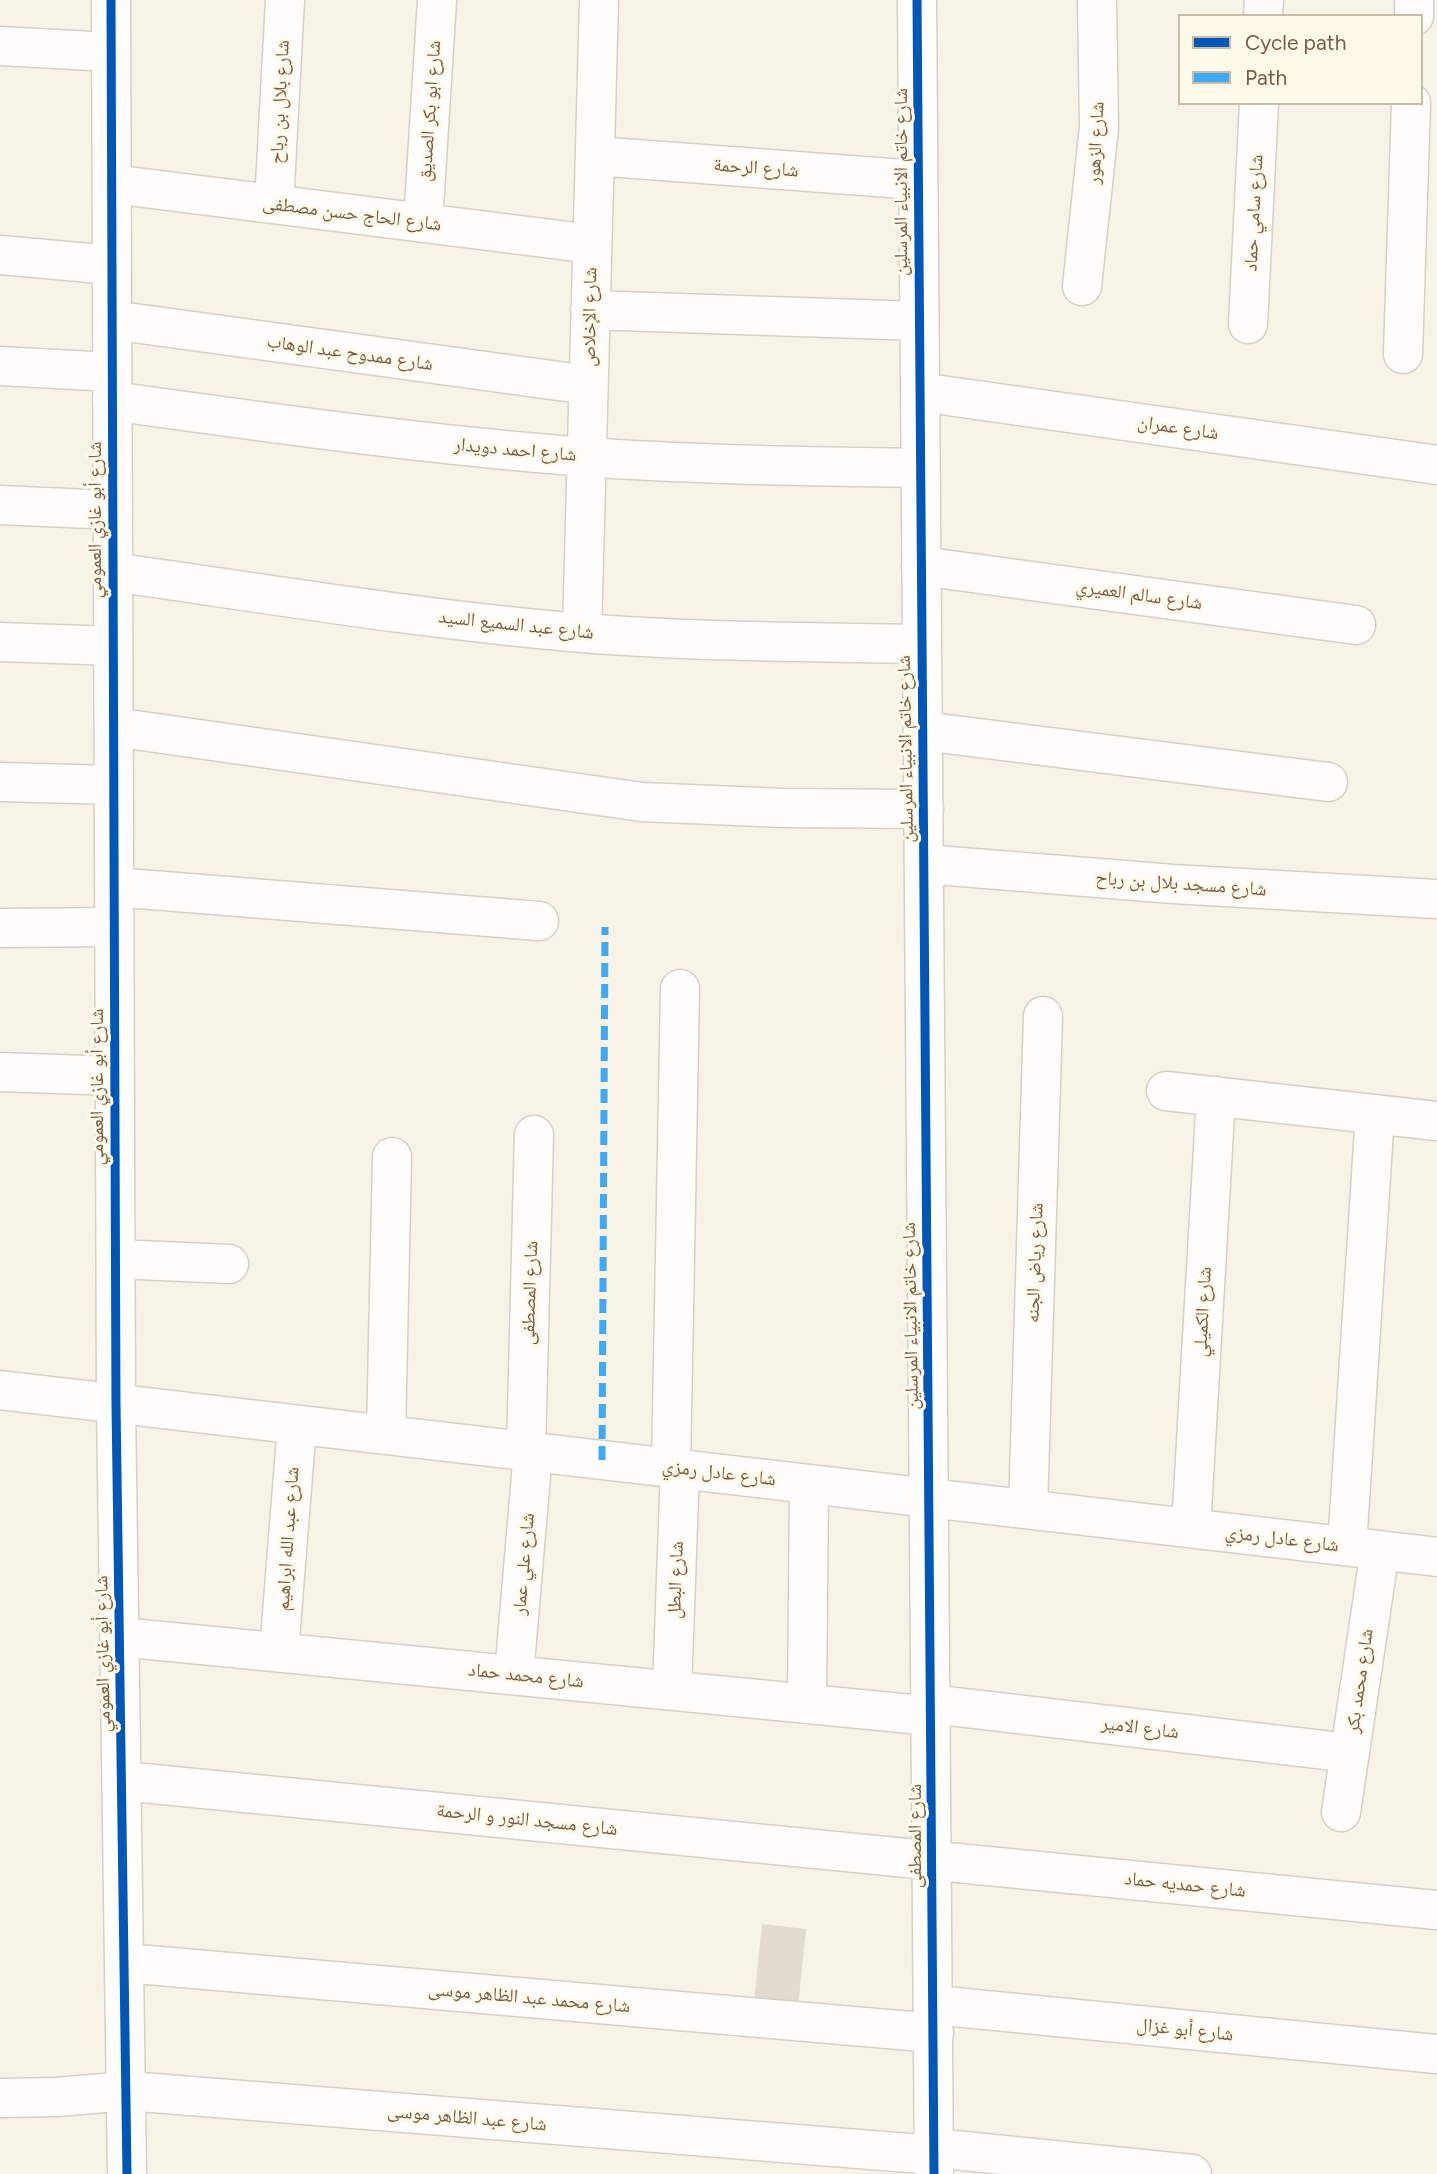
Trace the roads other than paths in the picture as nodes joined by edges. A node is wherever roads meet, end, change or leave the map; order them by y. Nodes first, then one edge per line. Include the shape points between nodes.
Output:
1 (111, 0) edge
2 (285, 0) edge
3 (437, 0) edge
4 (599, 0) edge
5 (917, 0) edge
6 (1097, 0) edge
7 (0, 46) edge
8 (111, 52) junction
9 (1259, 105) edge
10 (1411, 105) edge
11 (594, 156) junction
12 (918, 180) junction
13 (112, 184) junction
14 (274, 204) junction
15 (423, 223) junction
16 (592, 244) junction
17 (0, 255) edge
18 (112, 264) junction
19 (1082, 286) dead end
20 (590, 310) junction
21 (112, 320) junction
22 (919, 321) junction
23 (1248, 324) dead end
24 (1403, 354) dead end
25 (0, 366) edge
26 (588, 385) junction
27 (112, 386) junction
28 (919, 392) junction
29 (586, 457) junction
30 (1437, 465) edge
31 (920, 468) junction
32 (0, 505) edge
33 (113, 510) junction
34 (921, 566) junction
35 (113, 572) junction
36 (1356, 625) dead end
37 (582, 633) junction
38 (0, 642) edge
39 (922, 644) junction
40 (113, 646) junction
41 (114, 727) junction
42 (923, 731) junction
43 (0, 782) edge
44 (1328, 782) dead end
45 (114, 785) junction
46 (924, 809) junction
47 (925, 864) junction
48 (114, 887) junction
49 (1437, 899) edge
50 (539, 921) dead end
51 (114, 927) junction
52 (0, 928) edge
53 (680, 989) dead end
54 (1042, 1016) dead end
55 (0, 1073) edge
56 (115, 1076) junction
57 (1166, 1091) dead end
58 (1216, 1096) junction
59 (1375, 1114) junction
60 (1437, 1121) edge
61 (534, 1135) dead end
62 (392, 1157) dead end
63 (116, 1259) junction
64 (229, 1264) dead end
65 (0, 1390) edge
66 (116, 1404) junction
67 (297, 1425) junction
68 (386, 1435) junction
69 (530, 1452) junction
70 (676, 1468) junction
71 (809, 1484) junction
72 (930, 1498) junction
73 (1028, 1509) junction
74 (1191, 1528) junction
75 (1363, 1548) junction
76 (1437, 1557) edge
77 (120, 1637) junction
78 (279, 1653) junction
79 (514, 1675) junction
80 (672, 1690) junction
81 (807, 1704) junction
82 (932, 1710) junction
83 (1350, 1753) junction
84 (122, 1781) junction
85 (1341, 1812) dead end
86 (932, 1860) junction
87 (1437, 1910) edge
88 (125, 1963) junction
89 (934, 2019) junction
90 (1437, 2054) edge
91 (128, 2091) junction
92 (0, 2098) edge
93 (934, 2159) edge
94 (127, 2174) edge
95 (1192, 2174) edge

1 - 8 street, شارع أبو غازي العمومي
2 - 14 street, شارع بلال بن رباح
3 - 15 street, شارع ابو بكر الصديق
4 - 11 street, شارع الإخلاص
5 - 12 street, شارع خاتم الانبياء المرسلين
6 - 19 street, شارع الزهور via 1098,127
7 - 8 street
8 - 13 street, شارع أبو غازي العمومي
9 - 23 street, شارع سامي حماد
10 - 24 street
11 - 12 street, شارع الرحمة
11 - 16 street, شارع الإخلاص
12 - 22 street, شارع خاتم الانبياء المرسلين
13 - 14 street, شارع الحاج حسن مصطفى
13 - 18 street, شارع أبو غازي العمومي
14 - 15 street, شارع الحاج حسن مصطفى
15 - 16 street, شارع الحاج حسن مصطفى
16 - 20 street, شارع الإخلاص
17 - 18 street
18 - 21 street, شارع أبو غازي العمومي
20 - 22 street
20 - 26 street, شارع الإخلاص
21 - 26 street, شارع ممدوح عبد الوهاب
21 - 27 street, شارع أبو غازي العمومي
22 - 28 street, شارع خاتم الانبياء المرسلين
25 - 27 street, شارع احمد دويدار
26 - 29 street, شارع الإخلاص
27 - 29 street, شارع احمد دويدار via 349,435
27 - 33 street, شارع أبو غازي العمومي
28 - 30 street, شارع عمران
28 - 31 street, شارع خاتم الانبياء المرسلين
29 - 31 street, شارع احمد دويدار
29 - 37 street, شارع الإخلاص
31 - 34 street, شارع خاتم الانبياء المرسلين
32 - 33 street
33 - 35 street, شارع أبو غازي العمومي
34 - 36 street, شارع سالم العميري
34 - 39 street, شارع خاتم الانبياء المرسلين
35 - 37 street, شارع عبد السميع السيد
35 - 40 street, شارع أبو غازي العمومي
37 - 39 street, شارع عبد السميع السيد
38 - 40 street
39 - 42 street, شارع خاتم الانبياء المرسلين
40 - 41 street, شارع أبو غازي العمومي
41 - 45 street, شارع أبو غازي العمومي
41 - 46 street via 642,802
42 - 44 street
42 - 46 street, شارع خاتم الانبياء المرسلين
43 - 45 street
45 - 48 street, شارع أبو غازي العمومي
46 - 47 street, شارع خاتم الانبياء المرسلين
47 - 49 street, شارع مسجد بلال بن رباح
47 - 72 street, شارع خاتم الانبياء المرسلين
48 - 50 street
48 - 51 street, شارع أبو غازي العمومي
51 - 52 street
51 - 56 street, شارع أبو غازي العمومي
53 - 70 street, شارع البطل
54 - 73 street, شارع رياض الجنه
55 - 56 street
56 - 63 street, شارع أبو غازي العمومي
57 - 58 street
58 - 59 street
58 - 74 street, شارع الكميلي
59 - 60 street
59 - 75 street, شارع محمد بكر
61 - 69 street, شارع المصطفى
62 - 68 street
63 - 64 street
63 - 66 street, شارع أبو غازي العمومي
65 - 66 street, شارع عادل رمزي
66 - 67 street, شارع عادل رمزي
66 - 77 street, شارع أبو غازي العمومي
67 - 68 street, شارع عادل رمزي
67 - 78 street, شارع عبد الله ابراهيم
68 - 69 street, شارع عادل رمزي
69 - 70 street, شارع عادل رمزي
69 - 79 street, شارع علي عمار
70 - 71 street, شارع عادل رمزي
70 - 80 street, شارع البطل
71 - 72 street, شارع عادل رمزي
71 - 81 street
72 - 73 street, شارع عادل رمزي
72 - 82 street, شارع المصطفى
73 - 74 street, شارع عادل رمزي
74 - 75 street, شارع عادل رمزي
75 - 76 street, شارع عادل رمزي
75 - 83 street, شارع محمد بكر
77 - 78 street, شارع محمد حماد
77 - 84 street, شارع أبو غازي العمومي
78 - 79 street, شارع محمد حماد
79 - 80 street, شارع محمد حماد
80 - 81 street, شارع محمد حماد
81 - 82 street, شارع محمد حماد
82 - 83 street, شارع الامير
82 - 86 street, شارع المصطفى
83 - 85 street, شارع محمد بكر
84 - 86 street, شارع مسجد النور و الرحمة
84 - 88 street, شارع أبو غازي العمومي
86 - 87 street, شارع حمديه حماد
86 - 89 street, شارع المصطفى
88 - 89 street, شارع محمد عبد الظاهر موسى
88 - 91 street, شارع أبو غازي العمومي
89 - 90 street, شارع أبو غزال
89 - 93 street, شارع المصطفى
91 - 92 street, شارع عبد الظاهر موسى
91 - 93 street, شارع عبد الظاهر موسى
91 - 94 street, شارع أبو غازي العمومي
93 - 95 street, شارع عبد الظاهر موسى

